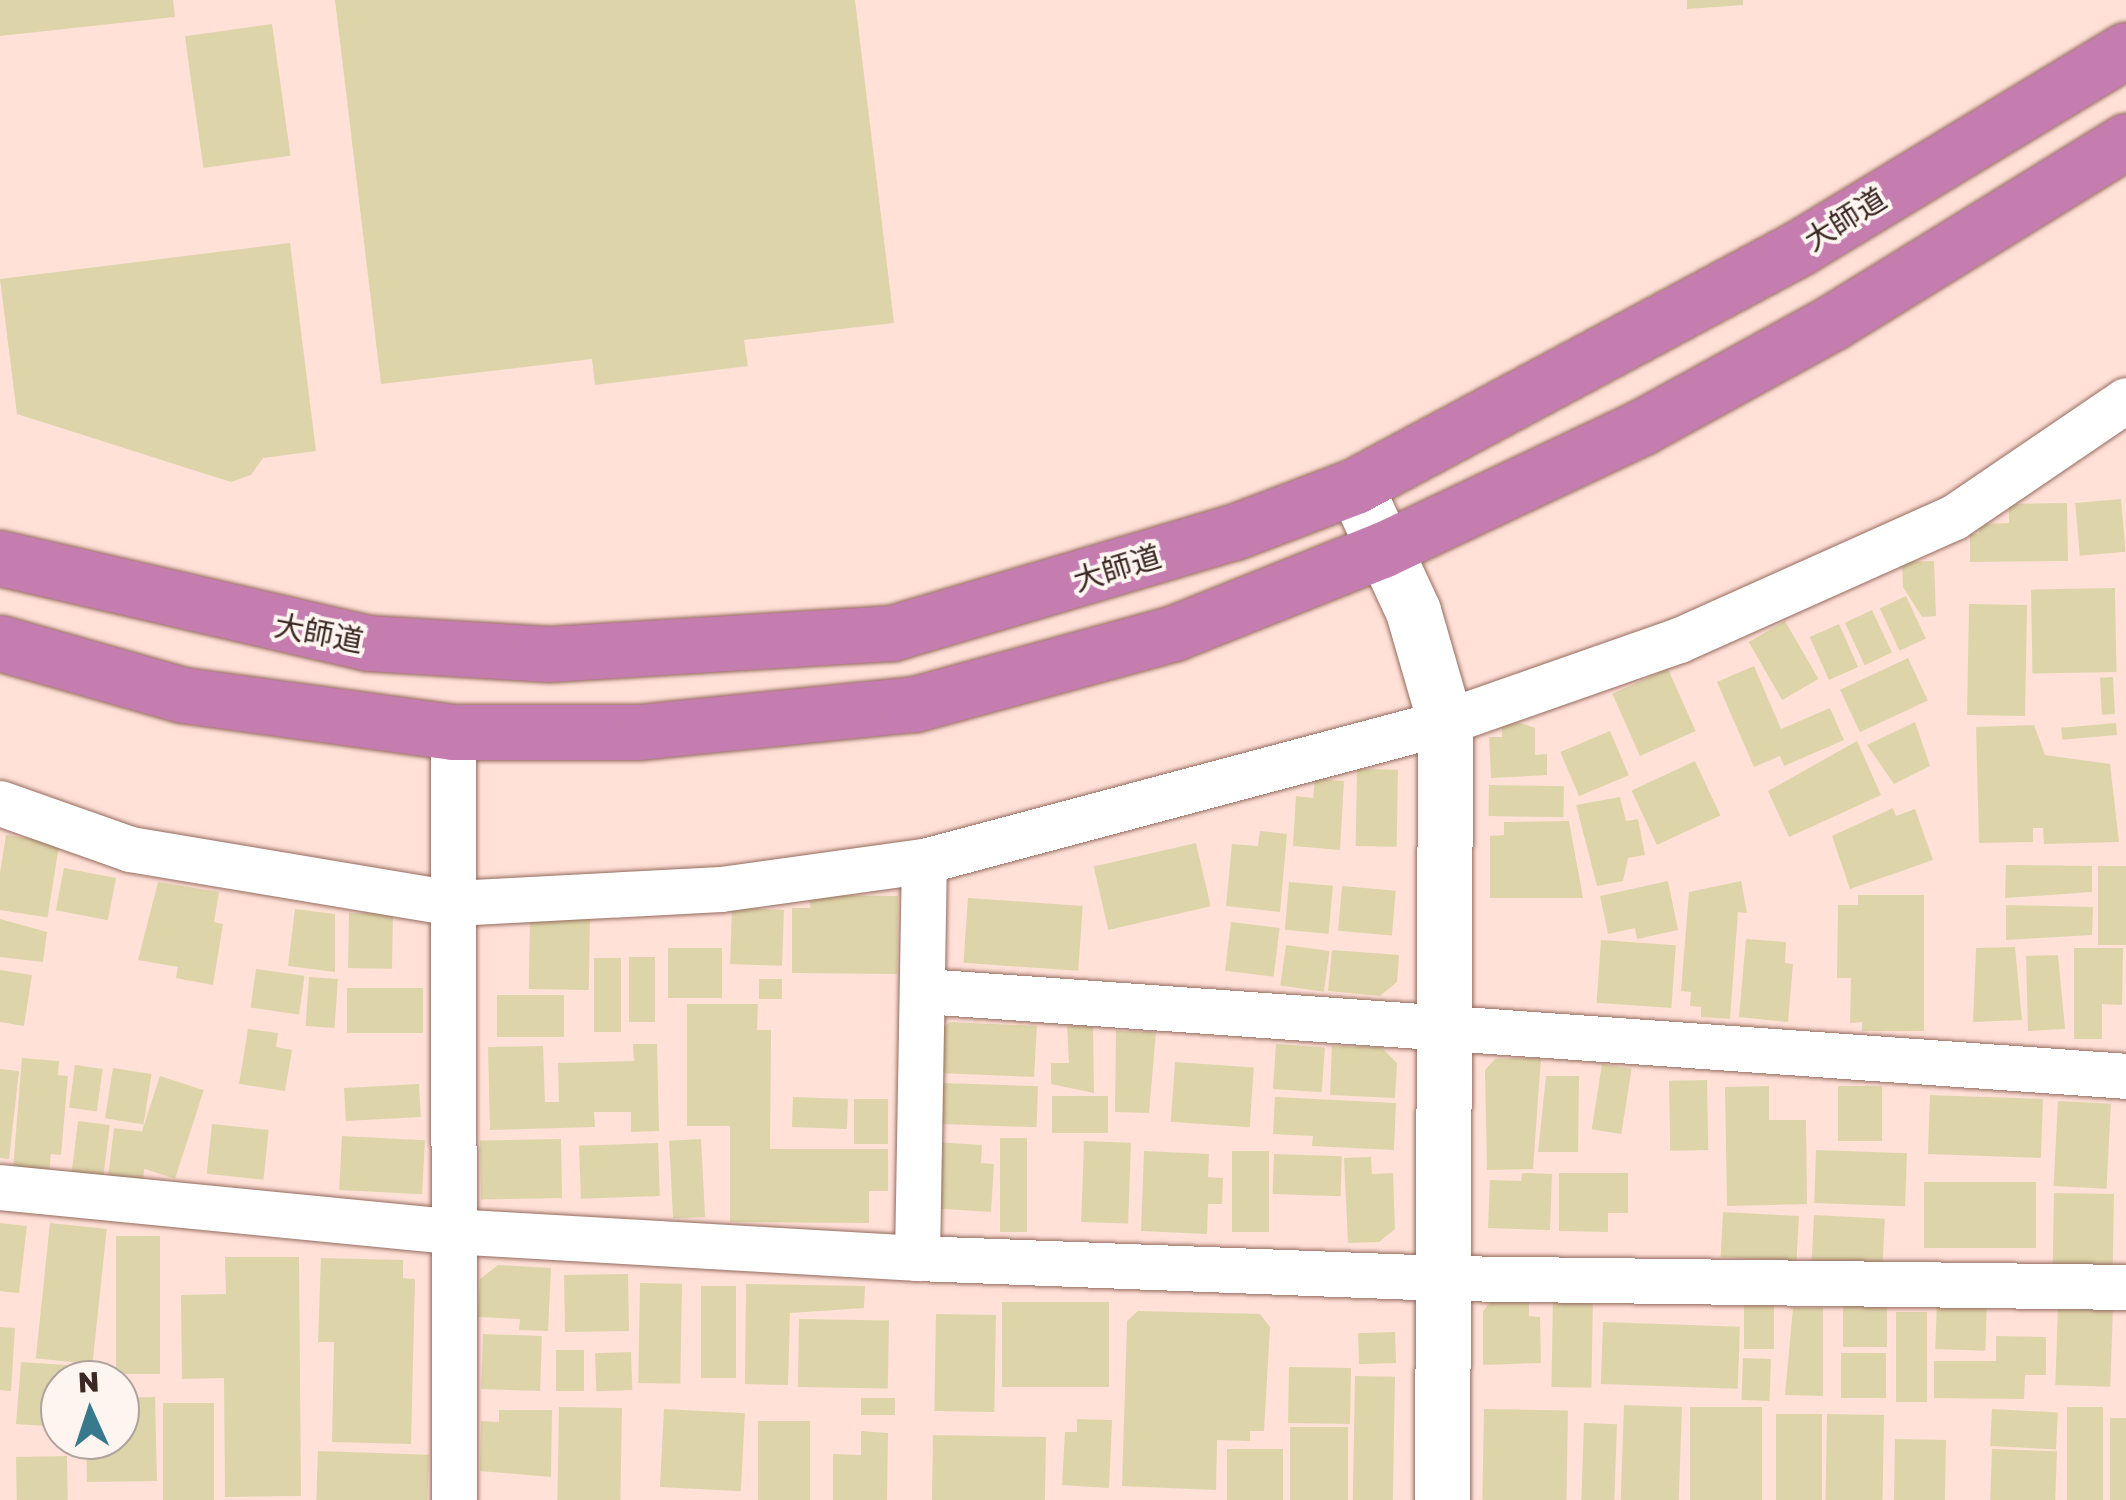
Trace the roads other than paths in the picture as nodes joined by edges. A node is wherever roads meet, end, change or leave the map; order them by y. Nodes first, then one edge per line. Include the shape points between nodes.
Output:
1 (2126, 50) edge
2 (2126, 141) edge
3 (2126, 400) edge
4 (1355, 486) junction
5 (1382, 550) junction
6 (0, 558) edge
7 (0, 643) edge
8 (1445, 722) junction
9 (453, 732) junction
10 (0, 803) edge
11 (924, 861) junction
12 (454, 904) junction
13 (924, 991) junction
14 (1446, 1023) junction
15 (2126, 1076) edge
16 (0, 1187) edge
17 (452, 1231) junction
18 (916, 1258) junction
19 (1444, 1278) junction
20 (2126, 1287) edge
21 (454, 1500) edge
22 (1442, 1500) edge

1 - 4 highway, 大師道 via 1799,248
2 - 5 highway via 1833,322 1642,427
3 - 8 street via 1954,517 1679,640
4 - 5 street
4 - 6 highway, 大師道 via 1234,532 892,633 696,649 549,654 368,644
5 - 8 street via 1413,611
5 - 9 highway via 1174,633 915,704 640,732
7 - 9 highway via 183,695
8 - 11 street
8 - 14 street
9 - 12 street
10 - 12 street via 130,848
11 - 12 street via 721,890
11 - 13 street
12 - 17 street
13 - 14 street
13 - 18 street
14 - 15 street
14 - 19 street
16 - 17 street
17 - 18 street
17 - 21 street
18 - 19 street
19 - 20 street
19 - 22 street

